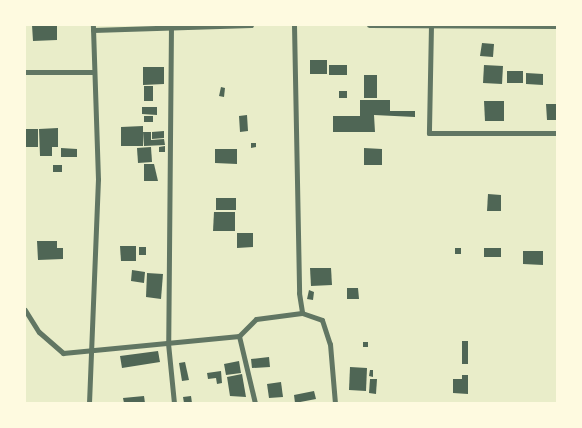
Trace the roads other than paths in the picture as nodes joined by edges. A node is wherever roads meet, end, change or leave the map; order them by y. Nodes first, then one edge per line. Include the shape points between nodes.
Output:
1 (251, 25) edge
2 (294, 25) edge
3 (369, 25) edge
4 (430, 25) edge
5 (171, 26) edge
6 (557, 26) edge
7 (93, 28) edge
8 (25, 72) edge
9 (94, 72) junction
10 (557, 133) edge
11 (25, 310) edge
12 (302, 313) junction
13 (239, 336) junction
14 (168, 343) junction
15 (94, 352) junction
16 (89, 403) edge
17 (174, 403) edge
18 (255, 403) edge
19 (335, 403) edge

1 - 5 street
2 - 12 street
3 - 4 street
4 - 6 street
4 - 10 street via 429,133
5 - 7 street
5 - 14 street
7 - 9 street
8 - 9 street
9 - 15 street via 98,179 91,335
11 - 15 street via 40,332 63,353
12 - 13 street via 256,319
12 - 19 street via 322,320 330,344
13 - 14 street
13 - 18 street
14 - 15 street
14 - 17 street
15 - 16 street

